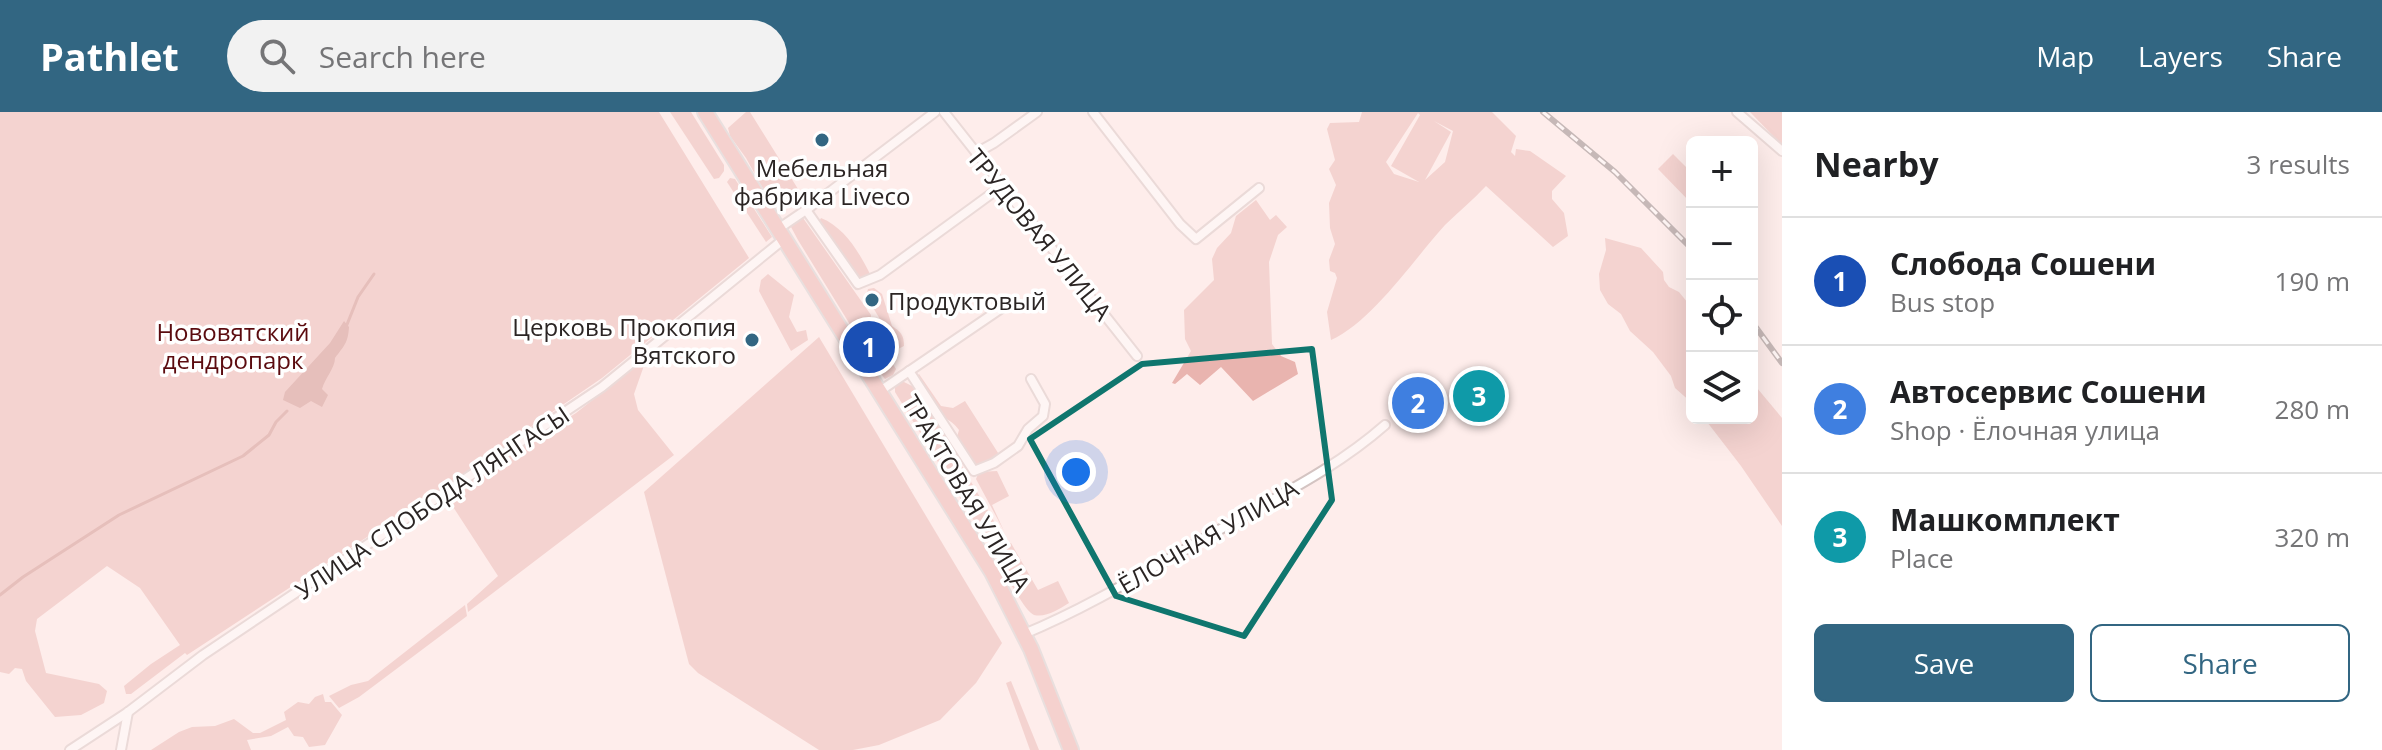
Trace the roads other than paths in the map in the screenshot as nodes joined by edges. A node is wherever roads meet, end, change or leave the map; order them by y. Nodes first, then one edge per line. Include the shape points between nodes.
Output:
1 (705, 112) edge
2 (935, 112) edge
3 (944, 112) edge
4 (1037, 112) edge
5 (1093, 112) edge
6 (1737, 112) edge
7 (1782, 151) edge
8 (976, 153) junction
9 (1002, 186) junction
10 (1259, 188) dead end
11 (806, 210) junction
12 (781, 234) junction
13 (1012, 301) dead end
14 (1137, 356) dead end
15 (909, 371) junction
16 (1031, 379) dead end
17 (880, 391) junction
18 (1385, 425) dead end
19 (1024, 634) junction
20 (128, 712) junction
21 (70, 750) edge
22 (121, 750) edge
23 (1071, 750) edge

1 - 12 main road, ТРАКТОВАЯ УЛИЦА
2 - 11 street, УЛИЦА СЛОБОДА ЛЯНГАСЫ
3 - 8 street, ТРУДОВАЯ УЛИЦА
4 - 8 street
5 - 10 street via 1196,239
6 - 7 street
8 - 9 street, ТРУДОВАЯ УЛИЦА
9 - 11 street via 880,275 858,284
9 - 14 street, ТРУДОВАЯ УЛИЦА
11 - 12 street, УЛИЦА СЛОБОДА ЛЯНГАСЫ
12 - 17 main road, ТРАКТОВАЯ УЛИЦА
12 - 20 street, УЛИЦА СЛОБОДА ЛЯНГАСЫ via 591,394 203,655
13 - 15 street
15 - 16 street via 974,471 1018,446 1043,416 1045,404
15 - 17 street
17 - 19 main road, ТРАКТОВАЯ УЛИЦА via 992,572
18 - 19 street, ЁЛОЧНАЯ УЛИЦА via 1331,466 1081,608
19 - 23 main road, ТРАКТОВАЯ УЛИЦА
20 - 21 street, УЛИЦА СЛОБОДА ЛЯНГАСЫ
20 - 22 street

